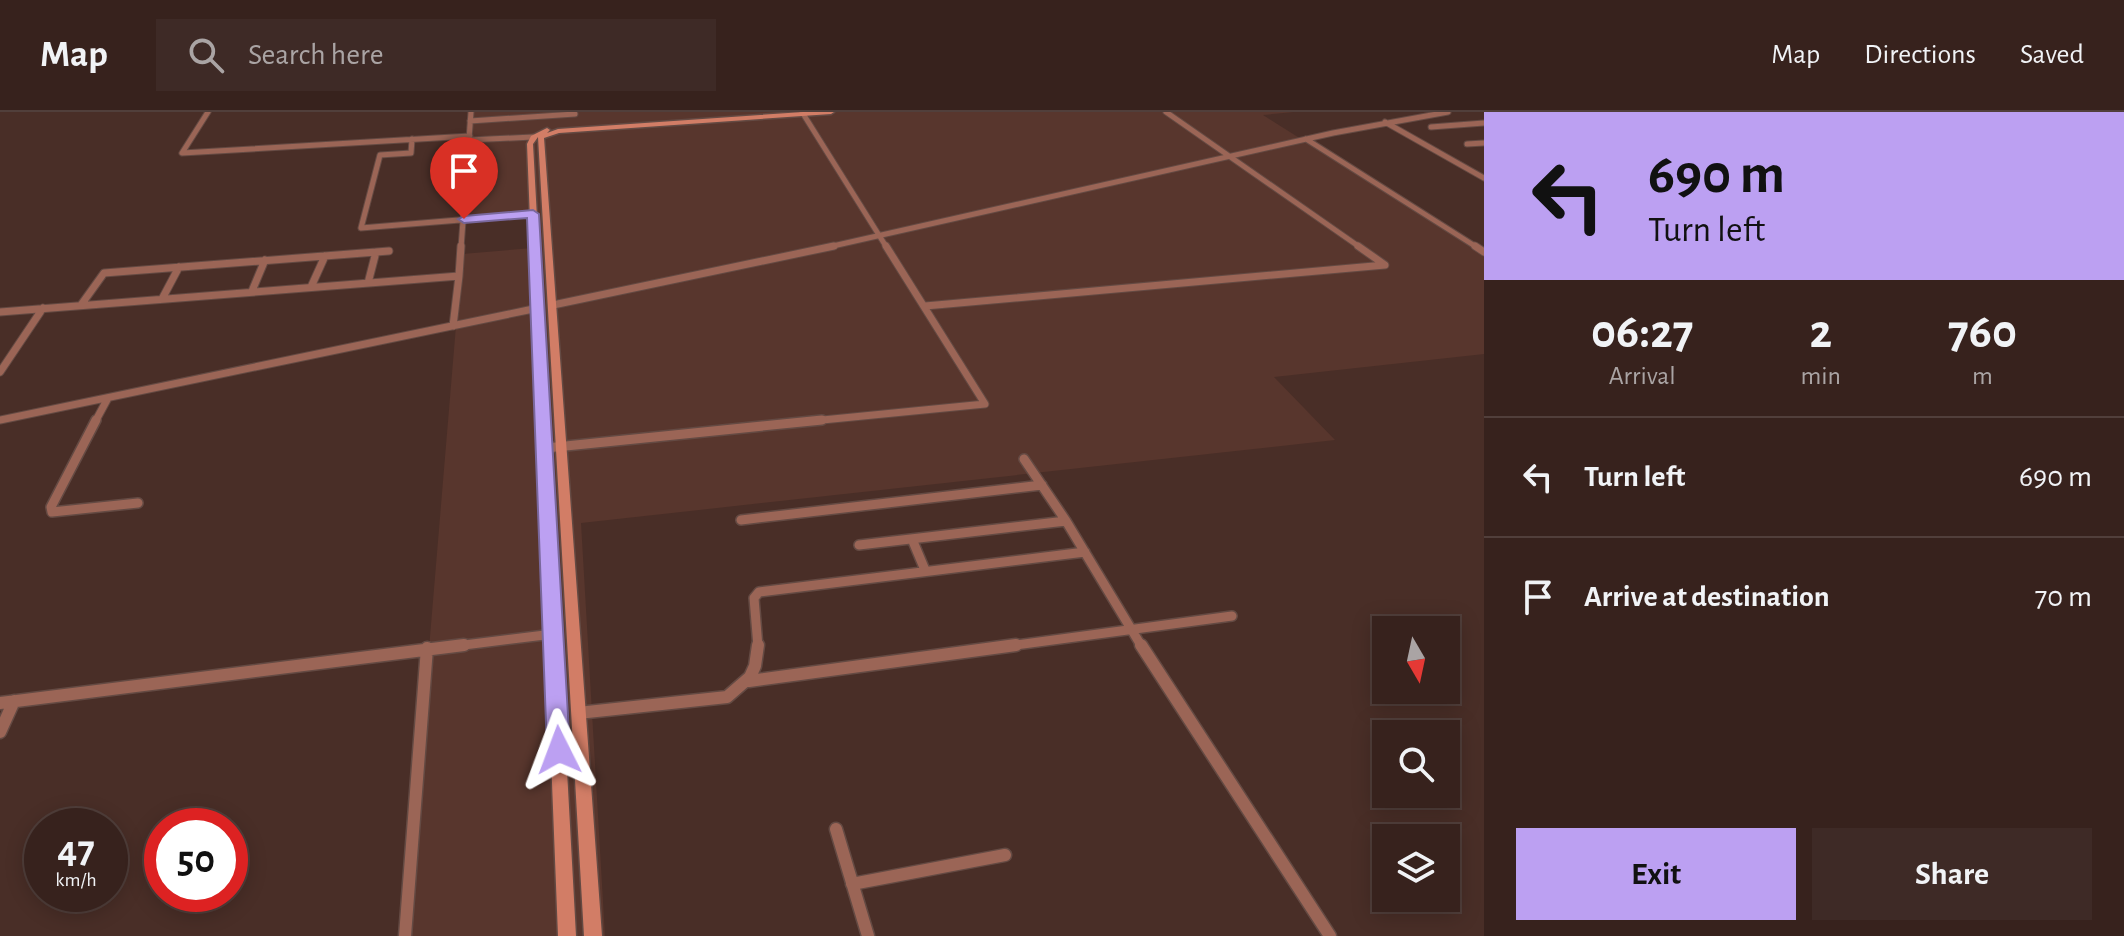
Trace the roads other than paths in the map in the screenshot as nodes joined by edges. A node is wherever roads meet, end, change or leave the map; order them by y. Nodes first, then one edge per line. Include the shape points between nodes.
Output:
1 (208, 112) edge
2 (471, 112) edge
3 (788, 112) edge
4 (831, 112) edge
5 (1166, 112) edge
6 (1448, 112) edge
7 (803, 113) edge
8 (575, 114) edge
9 (470, 121) junction
10 (1385, 122) junction
11 (1483, 124) edge
12 (1431, 127) dead end
13 (533, 137) junction
14 (470, 138) junction
15 (412, 139) junction
16 (1306, 139) junction
17 (1484, 143) edge
18 (1467, 144) dead end
19 (1231, 157) junction
20 (1484, 178) edge
21 (533, 214) junction
22 (464, 219) junction
23 (880, 237) junction
24 (389, 251) dead end
25 (376, 252) junction
26 (1484, 252) edge
27 (325, 256) junction
28 (265, 260) junction
29 (179, 267) junction
30 (550, 275) junction
31 (459, 276) junction
32 (536, 276) junction
33 (368, 283) junction
34 (311, 287) junction
35 (252, 291) junction
36 (162, 299) junction
37 (81, 305) junction
38 (553, 305) junction
39 (925, 306) junction
40 (43, 308) junction
41 (538, 308) junction
42 (0, 312) edge
43 (453, 326) junction
44 (555, 342) junction
45 (540, 343) junction
46 (0, 372) edge
47 (108, 398) junction
48 (0, 420) edge
49 (561, 447) junction
50 (546, 448) junction
51 (1024, 459) dead end
52 (1042, 485) junction
53 (138, 503) dead end
54 (741, 520) dead end
55 (1066, 521) junction
56 (912, 539) junction
57 (859, 545) dead end
58 (1085, 552) junction
59 (925, 570) junction
60 (1232, 616) dead end
61 (1133, 629) junction
62 (553, 634) junction
63 (427, 648) junction
64 (749, 681) junction
65 (14, 701) junction
66 (0, 703) edge
67 (578, 713) junction
68 (0, 732) edge
69 (836, 829) dead end
70 (1005, 855) dead end
71 (852, 884) junction
72 (405, 936) edge
73 (567, 936) edge
74 (593, 936) edge
75 (868, 936) edge
76 (1330, 936) edge

1 - 15 street via 182,153
2 - 9 street
3 - 13 main road via 557,128
4 - 7 main road
5 - 19 street
6 - 10 street
7 - 23 street
7 - 30 main road via 546,133 541,137
8 - 9 street
9 - 14 street
10 - 16 street
10 - 20 street
11 - 12 street
13 - 14 street
13 - 21 main road
14 - 15 street
14 - 22 street
15 - 22 street via 411,153 380,155 361,228
16 - 19 street
16 - 26 street
17 - 18 street
19 - 23 street
19 - 39 street via 1385,265
21 - 22 street
21 - 32 main road
22 - 31 street
23 - 38 street
23 - 39 street
24 - 25 street
25 - 27 street
25 - 33 street
27 - 28 street
27 - 34 street
28 - 29 street
28 - 35 street
29 - 36 street
29 - 37 street via 104,273
30 - 32 main road
30 - 38 main road
31 - 33 street
31 - 43 street
32 - 41 main road
33 - 34 street
34 - 35 street
35 - 36 street
36 - 37 street
37 - 40 street
38 - 44 main road
39 - 49 street via 985,404
40 - 42 street
40 - 46 street
41 - 43 street
41 - 45 main road
43 - 47 street
44 - 45 main road
44 - 49 main road
45 - 50 main road
47 - 48 street
47 - 53 street via 52,512
49 - 50 street
49 - 67 main road
50 - 62 main road
51 - 52 street
52 - 54 street
52 - 55 street
55 - 56 street
55 - 58 street
56 - 57 street
56 - 59 street
58 - 59 street
58 - 61 street
59 - 64 street via 754,594 758,656
60 - 61 street
61 - 64 street
61 - 76 street
62 - 63 street
62 - 73 main road
63 - 65 street
63 - 72 street
64 - 67 street via 727,697
65 - 66 street
65 - 68 street
67 - 74 main road
69 - 71 street
70 - 71 street
71 - 75 street

